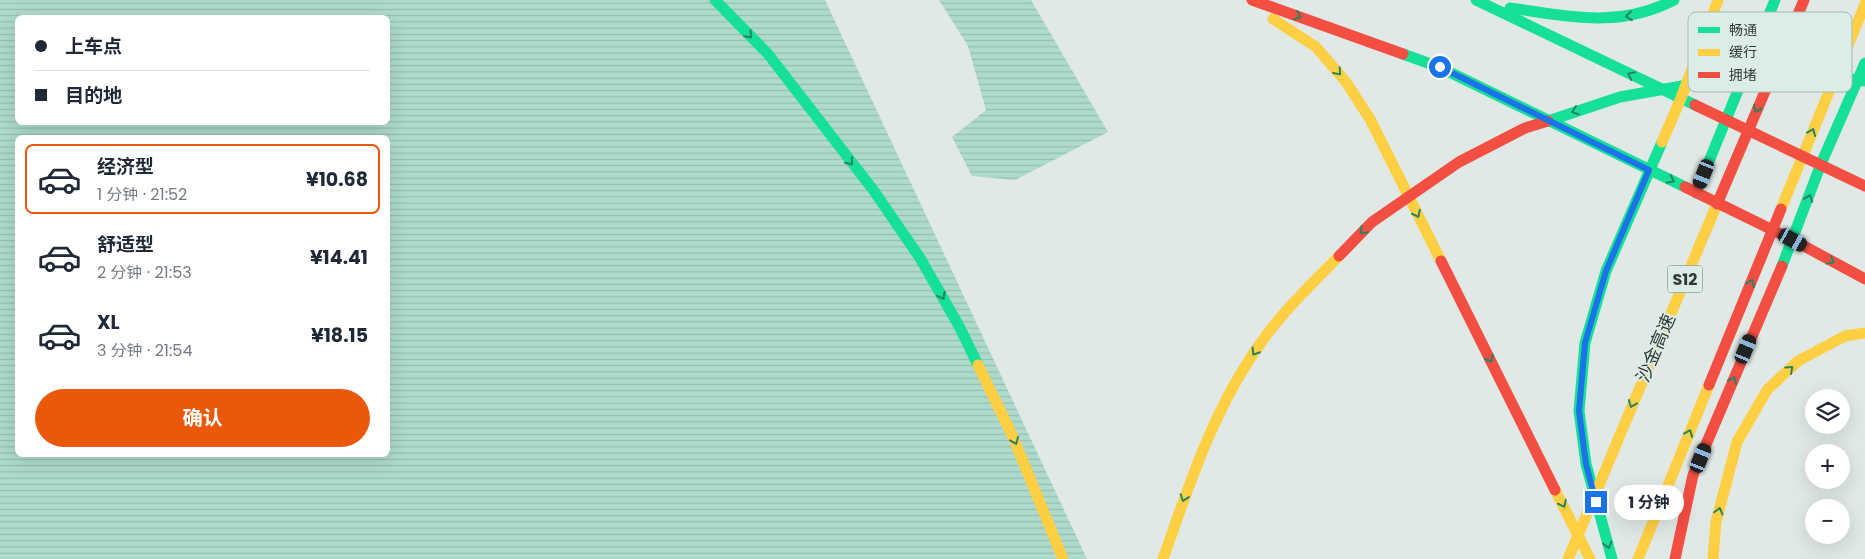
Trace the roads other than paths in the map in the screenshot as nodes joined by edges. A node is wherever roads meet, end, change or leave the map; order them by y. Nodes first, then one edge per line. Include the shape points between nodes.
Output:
1 (715, 0) edge
2 (1245, 0) edge
3 (1252, 0) edge
4 (1674, 0) edge
5 (1718, 0) edge
6 (1775, 0) edge
7 (1804, 0) edge
8 (1482, 2) edge
9 (1865, 4) edge
10 (1713, 12) edge
11 (1770, 12) edge
12 (1799, 12) edge
13 (1852, 36) edge
14 (1865, 63) edge
15 (1688, 79) edge
16 (1852, 79) edge
17 (1865, 81) edge
18 (1688, 85) edge
19 (1738, 92) edge
20 (1765, 92) edge
21 (1829, 92) edge
22 (1681, 98) junction
23 (1727, 119) junction
24 (1821, 164) junction
25 (1649, 170) junction
26 (1865, 186) edge
27 (1696, 193) junction
28 (1793, 240) junction
29 (1865, 279) edge
30 (1865, 333) edge
31 (1063, 559) edge
32 (1163, 559) edge
33 (1568, 559) edge
34 (1590, 559) edge
35 (1612, 559) edge
36 (1638, 559) edge
37 (1674, 559) edge
38 (1713, 559) edge

1 -> 31 main road via 768,54 874,191 920,258 959,326 1013,437
2 -> 34 main road via 1316,47 1346,82 1370,119
3 -> 25 main road via 1440,67
4 -> 8 main road via 1637,15 1599,19
5 - 10 main road
6 - 11 main road
7 -> 12 main road, 沙金高速 / S12
22 -> 8 main road
13 -> 9 main road
14 - 24 main road
15 - 22 main road
17 -> 16 main road
18 -> 32 main road via 1620,97 1525,128 1459,162 1372,222 1260,343 1232,388 1195,468
19 - 23 main road
20 -> 33 main road, 沙金高速 / S12
36 -> 21 main road
22 - 23 main road
22 - 25 main road
23 - 24 main road
23 - 27 main road
24 - 26 main road
28 -> 24 main road
25 -> 27 main road
25 -> 35 main road via 1606,271 1585,343 1579,411 1586,464
27 - 28 main road
28 -> 29 main road
37 -> 28 main road via 1693,475
38 -> 30 main road via 1716,522 1737,442 1767,390 1798,361 1845,336

